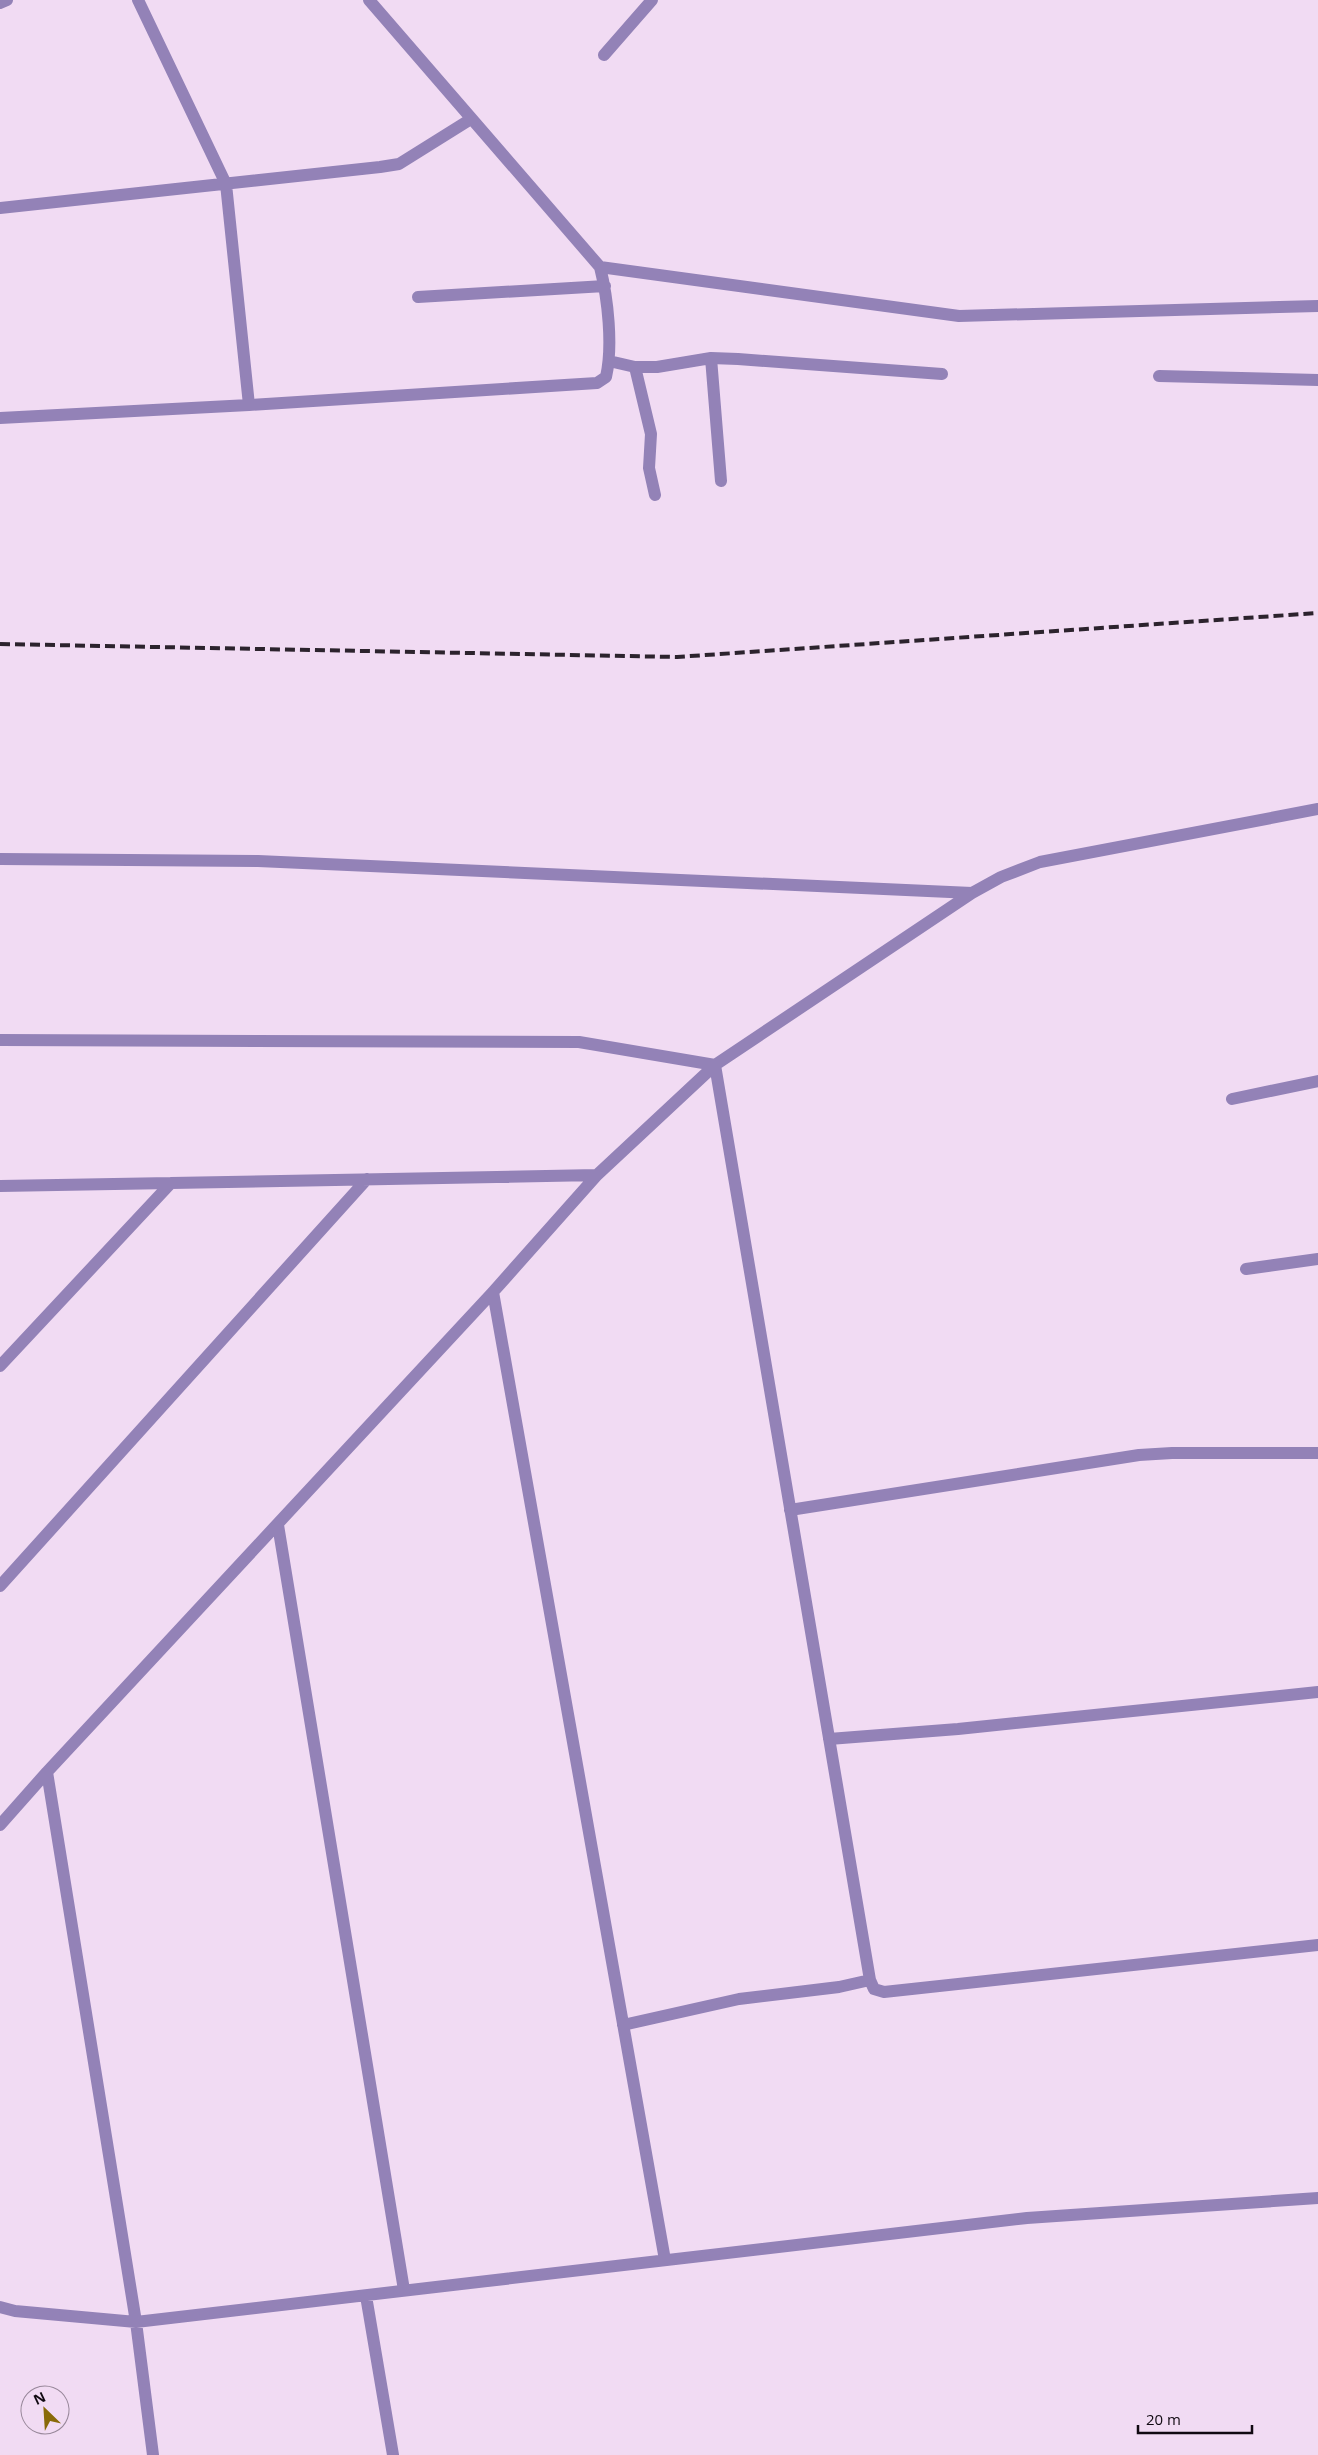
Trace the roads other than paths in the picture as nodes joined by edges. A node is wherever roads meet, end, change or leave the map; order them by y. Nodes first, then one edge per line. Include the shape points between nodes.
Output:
1 (7, 0) edge
2 (138, 0) edge
3 (369, 0) edge
4 (652, 0) edge
5 (0, 3) edge
6 (604, 55) dead end
7 (471, 119) junction
8 (226, 184) junction
9 (0, 208) edge
10 (600, 267) junction
11 (605, 286) junction
12 (418, 297) dead end
13 (1318, 306) edge
14 (712, 358) junction
15 (609, 361) junction
16 (635, 367) junction
17 (942, 374) dead end
18 (1159, 376) dead end
19 (1318, 380) edge
20 (249, 405) junction
21 (0, 418) edge
22 (721, 481) dead end
23 (655, 495) dead end
24 (1318, 809) edge
25 (0, 859) edge
26 (972, 893) junction
27 (0, 1040) edge
28 (715, 1065) junction
29 (1318, 1080) edge
30 (1232, 1099) dead end
31 (597, 1175) junction
32 (367, 1179) junction
33 (171, 1183) junction
34 (0, 1186) edge
35 (1318, 1260) edge
36 (1246, 1268) dead end
37 (493, 1292) junction
38 (0, 1366) edge
39 (1318, 1453) edge
40 (790, 1510) junction
41 (278, 1525) junction
42 (0, 1586) edge
43 (1318, 1692) edge
44 (829, 1739) junction
45 (47, 1772) junction
46 (0, 1825) edge
47 (1318, 1946) edge
48 (870, 1980) junction
49 (623, 2025) junction
50 (1318, 2198) edge
51 (665, 2260) junction
52 (404, 2290) junction
53 (366, 2296) junction
54 (0, 2307) edge
55 (136, 2322) junction
56 (153, 2455) edge
57 (394, 2455) edge

1 - 5 street
2 - 8 street
3 - 7 street
4 - 6 street
7 - 8 street via 398,164
7 - 10 street
8 - 9 street
8 - 20 street
10 - 11 street
10 - 13 street via 959,316
11 - 12 street
11 - 15 street
14 - 16 street via 657,367
14 - 17 street
14 - 22 street
15 - 16 street
15 - 20 street via 606,378 597,383
16 - 23 street via 651,434 649,468
18 - 19 street
20 - 21 street
24 - 26 street via 1040,862 1001,877
25 - 26 street via 258,861
26 - 28 street
27 - 28 street via 579,1042
28 - 31 street
28 - 40 street
29 - 30 street
31 - 32 street
31 - 37 street
32 - 33 street
32 - 42 street
33 - 34 street
33 - 38 street
35 - 36 street
37 - 41 street
37 - 49 street
39 - 40 street via 1139,1455
40 - 44 street
41 - 45 street
41 - 52 street
43 - 44 street via 958,1730
44 - 48 street
45 - 46 street
45 - 55 street
47 - 48 street via 884,1992 874,1989
48 - 49 street via 739,1999
49 - 51 street
50 - 51 street via 1026,2218
51 - 52 street
52 - 53 street
53 - 55 street
53 - 57 street
54 - 55 street
55 - 56 street

